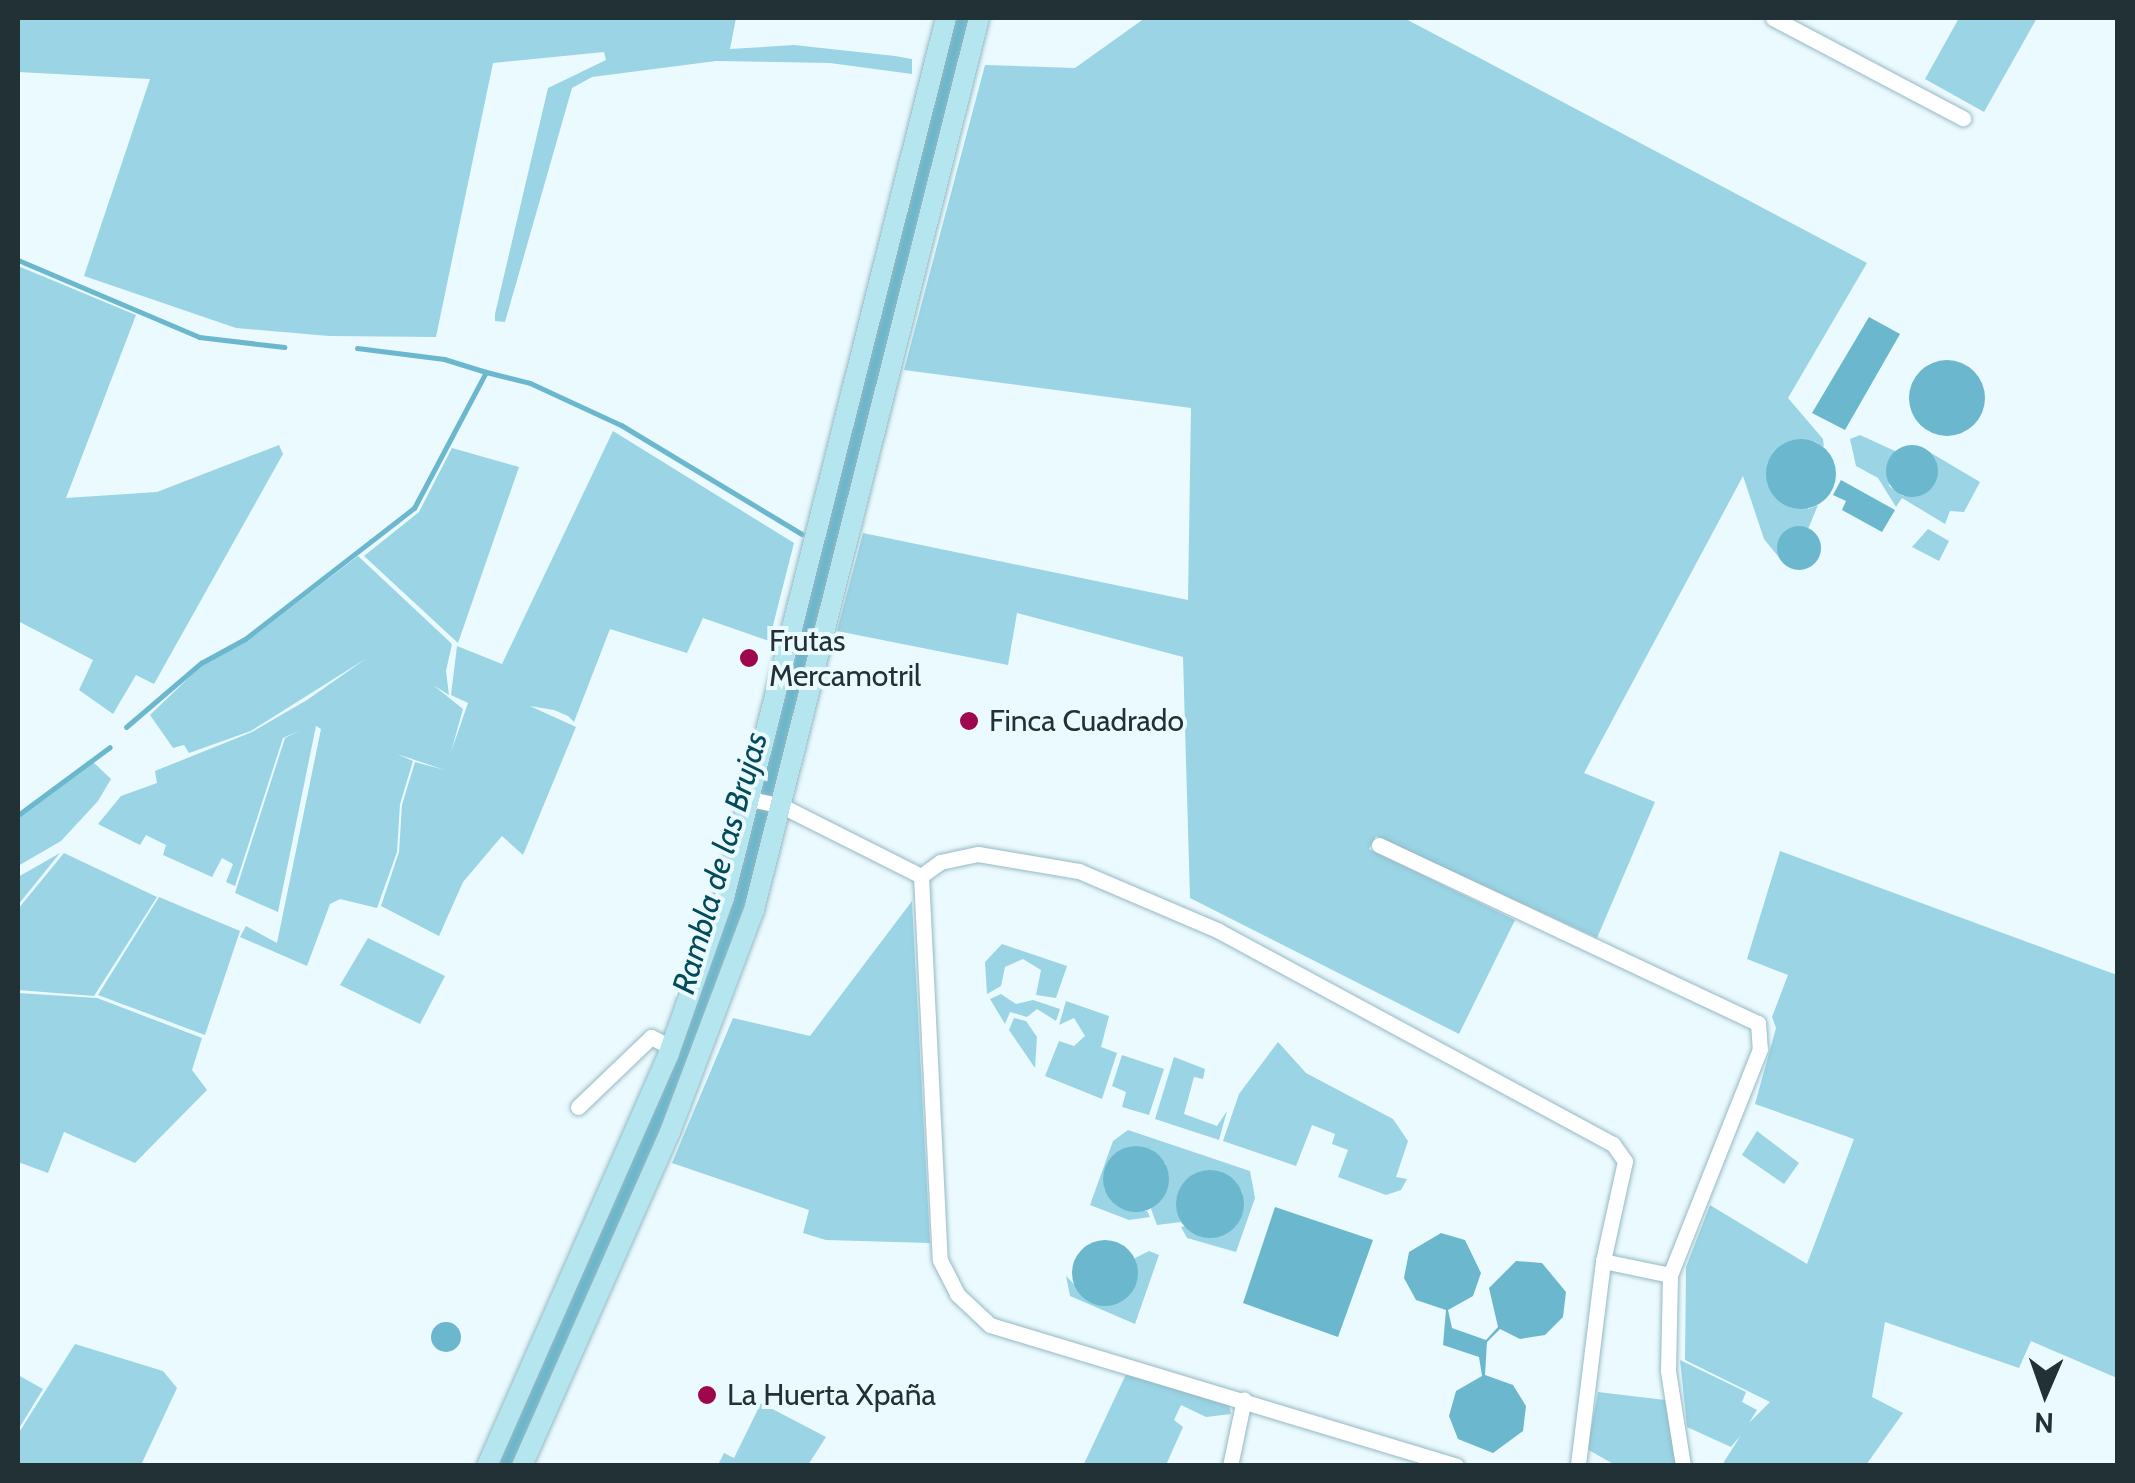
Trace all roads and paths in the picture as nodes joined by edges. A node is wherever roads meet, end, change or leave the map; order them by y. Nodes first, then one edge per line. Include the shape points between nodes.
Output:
1 (946, 18) edge
2 (979, 18) edge
3 (1773, 18) edge
4 (1963, 118) dead end
5 (752, 799) junction
6 (779, 806) junction
7 (1379, 844) dead end
8 (921, 876) junction
9 (671, 1047) junction
10 (578, 1107) dead end
11 (1602, 1262) junction
12 (1670, 1274) junction
13 (1244, 1398) junction
14 (487, 1466) edge
15 (522, 1466) edge
16 (1230, 1466) edge
17 (1456, 1466) edge
18 (1578, 1466) edge
19 (1683, 1466) edge

1 - 5 street
2 - 6 street
3 - 4 street
5 - 6 street
5 - 9 street
6 - 8 street
6 - 15 street via 717,1018
7 - 12 street via 1758,1023 1760,1049
8 - 11 street via 940,862 978,854 1079,871 1217,930 1614,1144 1625,1160
8 - 13 street via 940,1260 958,1294 990,1325
9 - 10 street via 651,1037
9 - 14 street
11 - 12 street
11 - 18 street
12 - 19 street via 1668,1371
13 - 16 street
13 - 17 street

